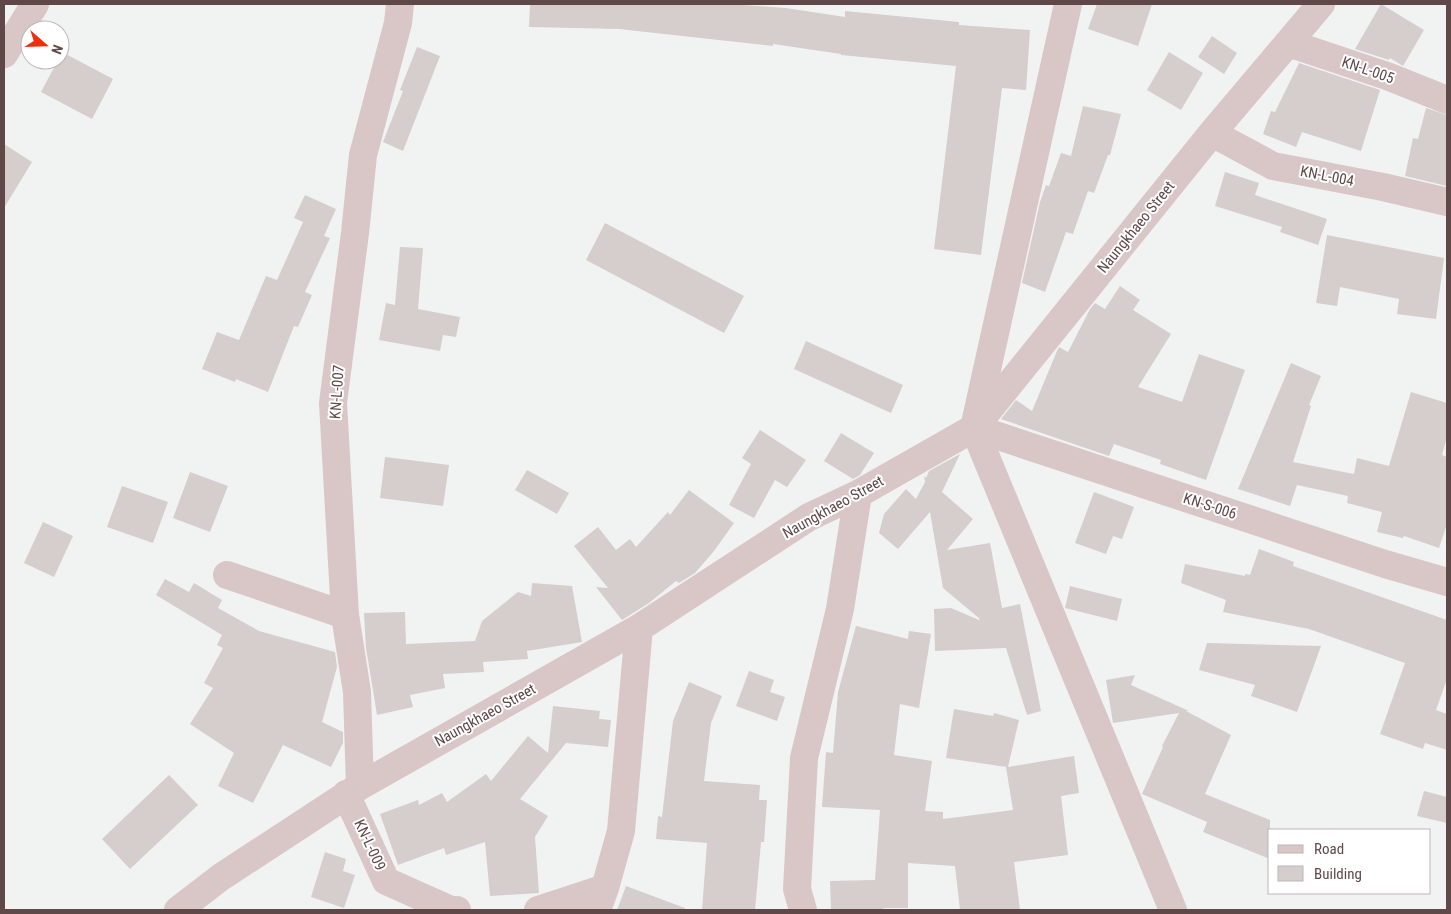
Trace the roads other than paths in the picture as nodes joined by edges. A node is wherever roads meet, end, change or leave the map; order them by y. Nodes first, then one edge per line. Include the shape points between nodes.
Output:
1 (35, 4) edge
2 (400, 4) edge
3 (1068, 4) edge
4 (1321, 4) edge
5 (1288, 43) junction
6 (4, 54) edge
7 (1447, 100) edge
8 (1212, 133) junction
9 (1447, 202) edge
10 (974, 428) junction
11 (858, 494) junction
12 (226, 576) dead end
13 (1447, 582) edge
14 (345, 615) junction
15 (639, 628) junction
16 (353, 790) junction
17 (601, 899) edge
18 (178, 910) edge
19 (457, 910) edge
20 (538, 910) edge
21 (802, 910) edge
22 (1173, 910) edge

1 - 6 street
2 - 14 street, KN-L-007 via 362,155 333,403
3 - 10 street
4 - 5 street, Naungkhaeo Street
5 - 7 street, KN-L-005
5 - 8 street, Naungkhaeo Street
8 - 9 street, KN-L-004 via 1272,166
8 - 10 street, Naungkhaeo Street
10 - 11 street, Naungkhaeo Street
10 - 13 street, KN-S-006
10 - 22 street
11 - 15 street, Naungkhaeo Street via 809,517
11 - 21 street via 840,609 804,758 797,888
12 - 14 street
14 - 16 street, KN-L-007 via 357,692
15 - 16 street, Naungkhaeo Street
15 - 17 street via 621,832
16 - 18 street, Naungkhaeo Street via 221,876
16 - 19 street, KN-L-009 via 386,881
17 - 20 street

